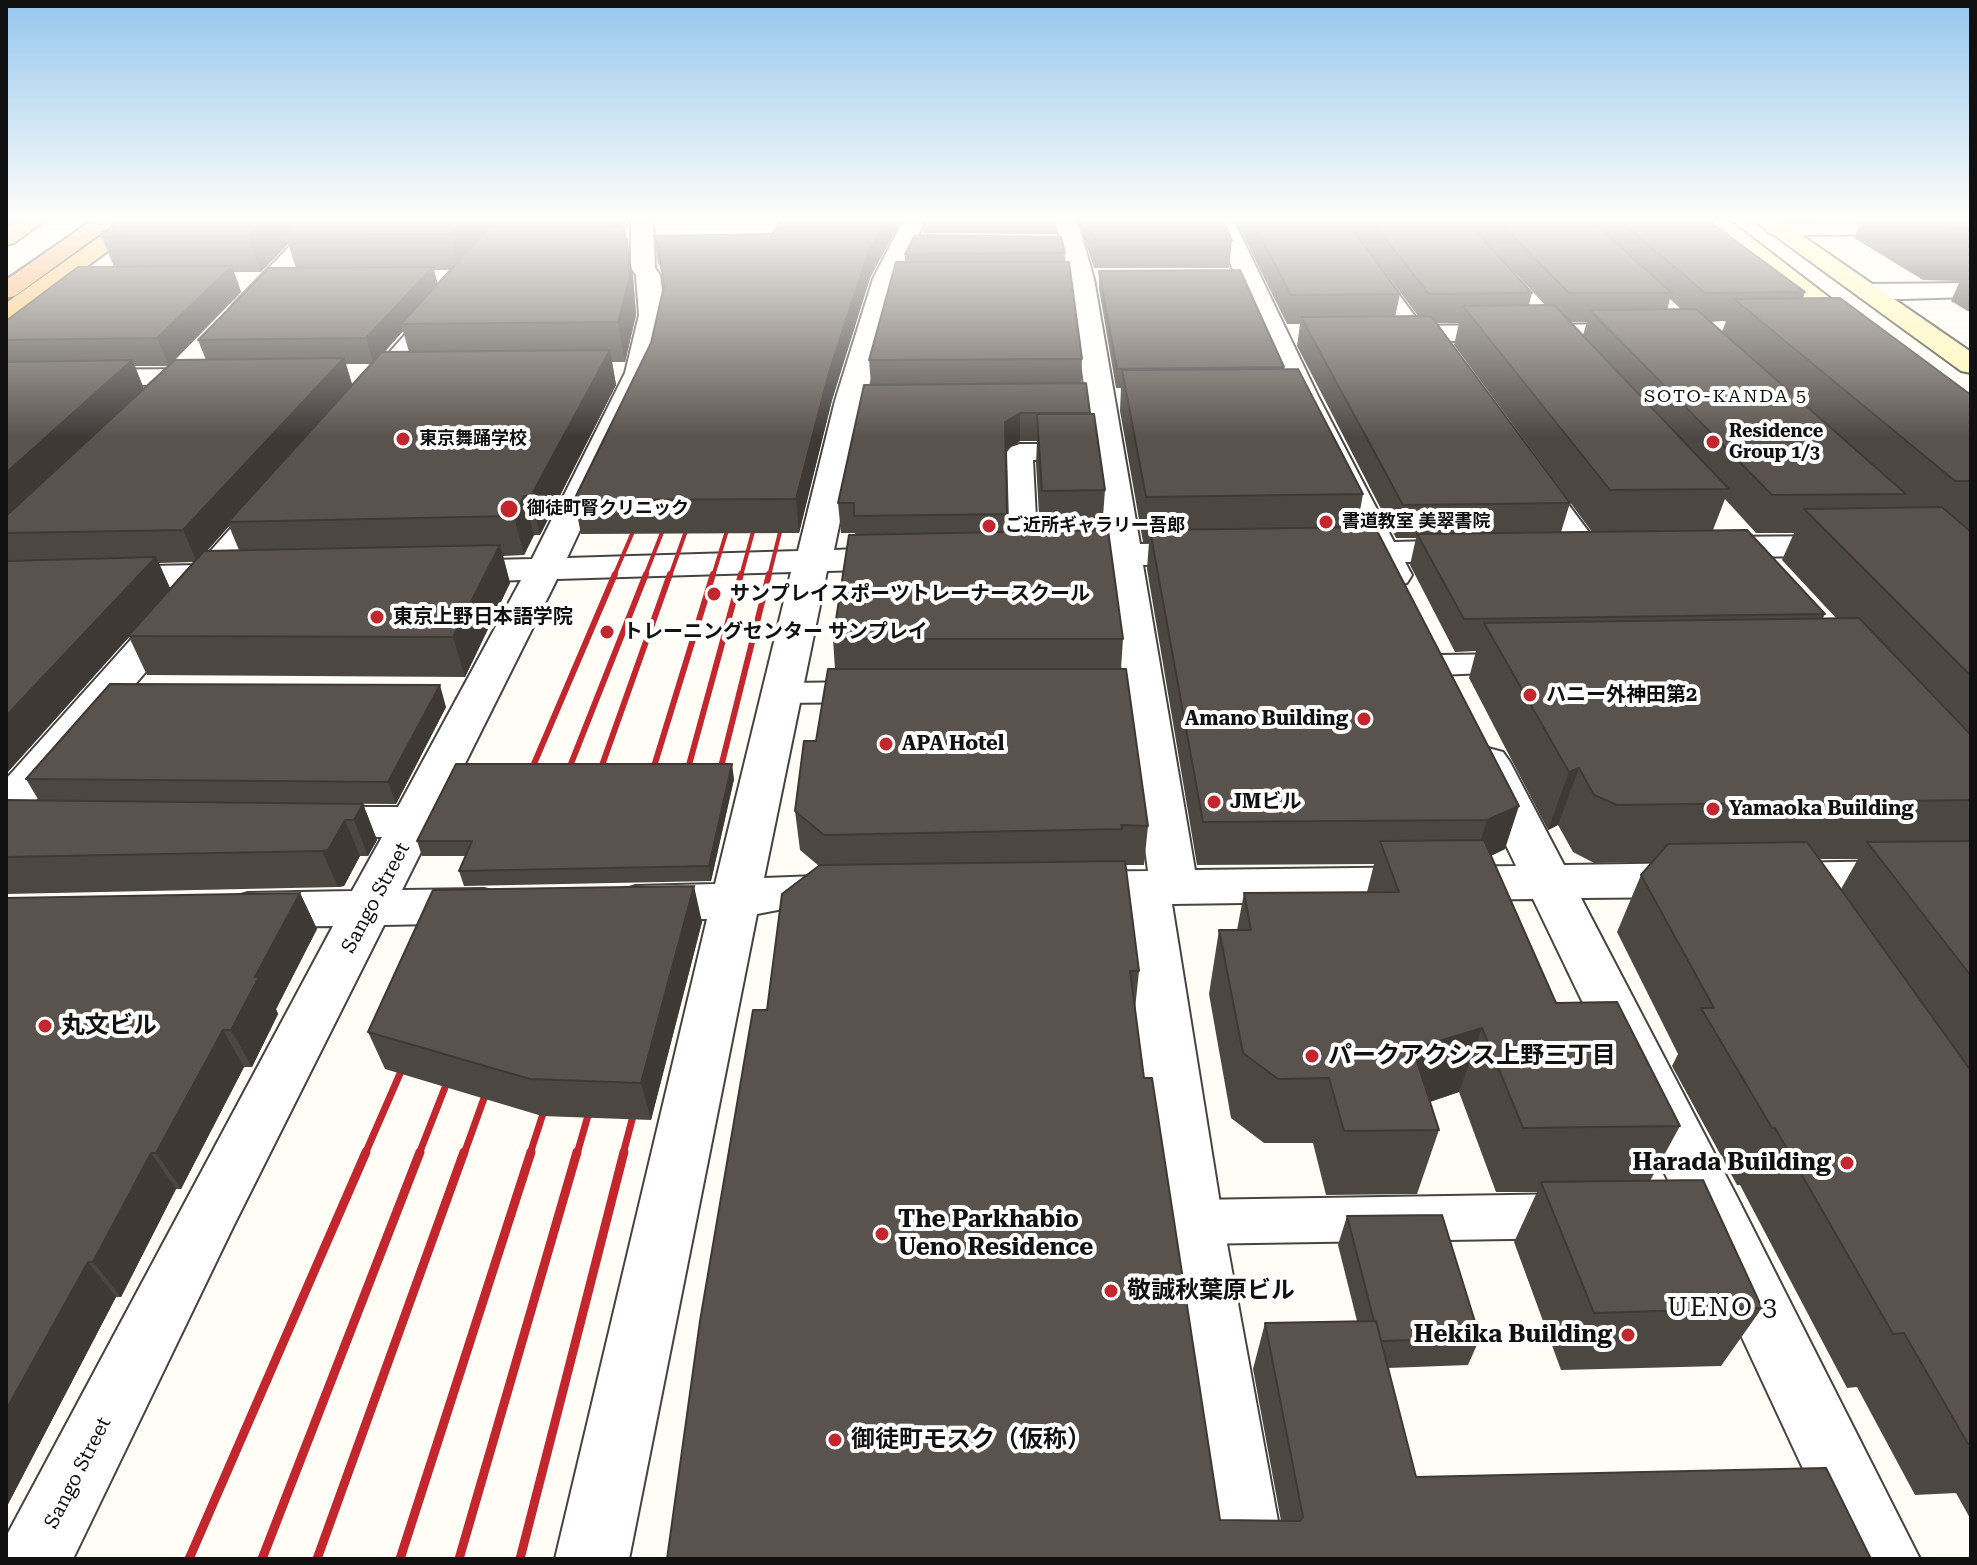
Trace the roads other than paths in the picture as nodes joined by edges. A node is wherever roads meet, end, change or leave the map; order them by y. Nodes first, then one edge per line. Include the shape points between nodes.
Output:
1 (38, 292) edge
2 (259, 292) edge
3 (444, 292) edge
4 (650, 292) edge
5 (882, 292) edge
6 (1084, 292) edge
7 (1250, 292) edge
8 (1391, 292) edge
9 (1809, 292) edge
10 (1868, 292) edge
11 (1520, 299) edge
12 (6, 315) edge
13 (1821, 330) edge
14 (1859, 330) junction
15 (1673, 332) edge
16 (1550, 333) junction
17 (1424, 334) junction
18 (1358, 335) edge
19 (1884, 349) edge
20 (1449, 359) edge
21 (1971, 365) edge
22 (1581, 367) edge
23 (383, 375) junction
24 (427, 375) edge
25 (349, 376) dead end
26 (178, 377) junction
27 (245, 377) edge
28 (6, 379) edge
29 (144, 410) edge
30 (341, 423) edge
31 (1109, 452) junction
32 (1521, 459) edge
33 (299, 471) edge
34 (1716, 517) edge
35 (1877, 545) edge
36 (1742, 547) junction
37 (1665, 548) edge
38 (1587, 549) edge
39 (1508, 550) edge
40 (1382, 552) junction
41 (1302, 553) edge
42 (1238, 554) edge
43 (1126, 555) junction
44 (1008, 557) joint
45 (929, 558) edge
46 (812, 563) junction
47 (545, 570) junction
48 (415, 572) edge
49 (1766, 573) edge
50 (271, 575) edge
51 (207, 576) junction
52 (6, 580) edge
53 (1432, 651) joint
54 (1548, 663) edge
55 (108, 690) junction
56 (155, 691) edge
57 (436, 691) edge
58 (482, 692) junction
59 (908, 692) edge
60 (781, 693) junction
61 (1473, 733) edge
62 (6, 807) edge
63 (6, 819) edge
64 (53, 819) edge
65 (273, 821) edge
66 (415, 822) junction
67 (1971, 877) edge
68 (1793, 880) junction
69 (1549, 883) junction
70 (1160, 888) junction
71 (1021, 889) edge
72 (883, 892) edge
73 (735, 901) junction
74 (592, 904) edge
75 (529, 905) edge
76 (371, 909) junction
77 (211, 911) edge
78 (1828, 932) edge
79 (1667, 1214) junction
80 (1192, 1222) junction
81 (34, 1559) edge
82 (592, 1559) edge
83 (1248, 1559) edge
84 (1883, 1559) edge

1 - 12 highway
2 - 26 street
3 - 23 street
4 - 47 street, Sango Street via 652,315
5 - 46 street via 861,401
6 - 31 street
7 - 40 street via 1288,335 1288,398
8 - 17 lane
9 - 14 main road
10 - 21 main road
11 - 16 street
13 - 14 street
14 - 19 main road
15 - 16 street
16 - 17 street
16 - 22 street
17 - 18 street
17 - 20 lane
23 - 24 street
23 - 25 street
23 - 30 street
26 - 27 street
26 - 28 street
26 - 29 street
31 - 43 street
31 - 44 lane via 1020,452
32 - 38 lane
33 - 51 street
34 - 36 street
35 - 36 street
36 - 37 street
36 - 49 street
39 - 40 street
40 - 41 street
40 - 53 street
42 - 43 street
43 - 44 street
43 - 70 street via 1134,693
45 - 46 street
46 - 47 street
46 - 60 street
47 - 48 street
47 - 58 street, Sango Street
50 - 51 street
51 - 52 street
51 - 55 street
53 - 54 lane
55 - 56 street
55 - 62 street
57 - 58 street
58 - 66 street, Sango Street
59 - 60 lane
60 - 73 street
61 - 69 street
63 - 64 street
65 - 66 street
66 - 76 street, Sango Street
67 - 68 street
68 - 69 street
68 - 78 street
69 - 70 street
69 - 79 street
70 - 71 street
70 - 80 street
72 - 73 street via 778,893
73 - 74 street
73 - 82 street
75 - 76 street
76 - 77 street
76 - 81 street, Sango Street
79 - 80 lane
79 - 84 street
80 - 83 street

